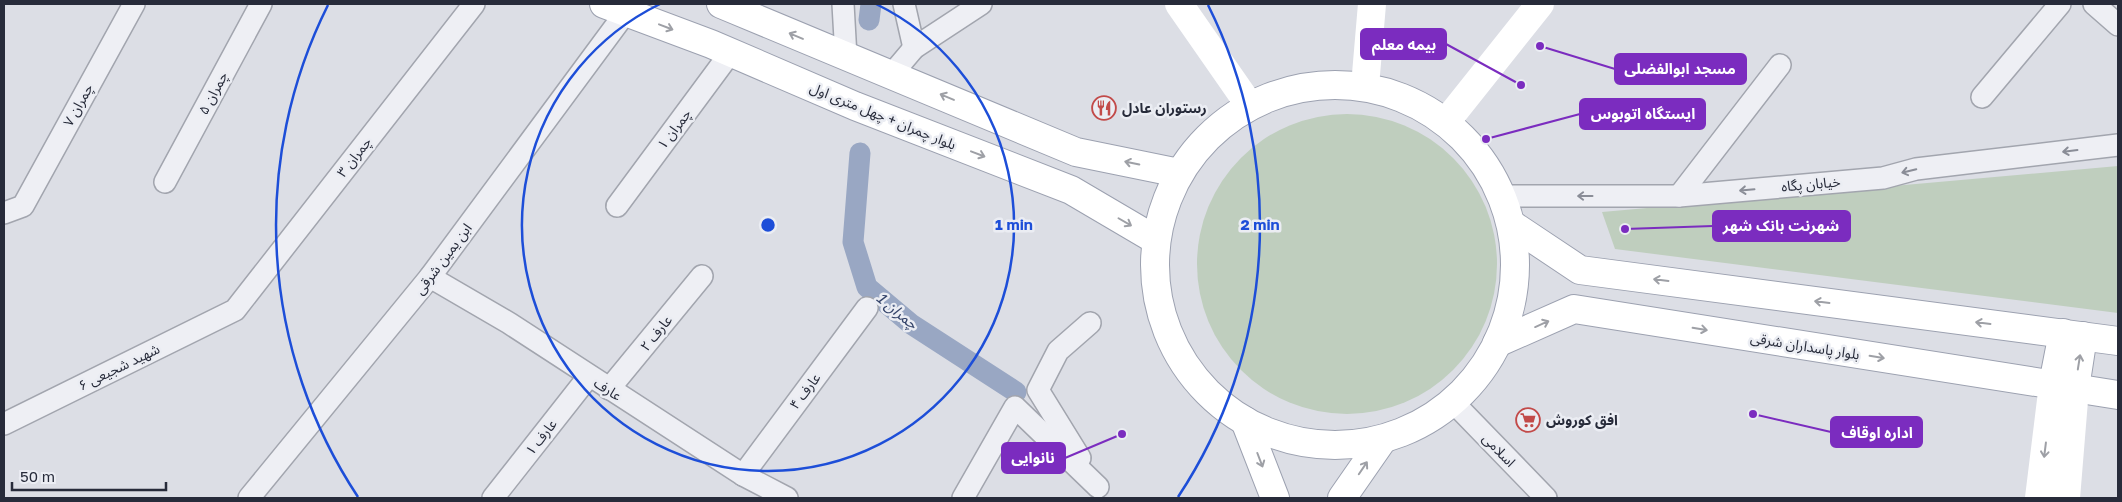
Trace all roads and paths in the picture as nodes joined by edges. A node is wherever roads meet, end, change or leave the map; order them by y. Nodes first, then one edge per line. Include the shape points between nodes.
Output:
1 (134, 4) edge
2 (261, 4) edge
3 (474, 4) edge
4 (721, 4) edge
5 (843, 4) edge
6 (904, 4) edge
7 (981, 4) edge
8 (1179, 4) edge
9 (1372, 4) edge
10 (1540, 4) edge
11 (2060, 4) edge
12 (2094, 4) edge
13 (615, 8) edge
14 (2118, 24) edge
15 (914, 48) junction
16 (731, 52) junction
17 (846, 57) junction
18 (1780, 65) dead end
19 (892, 74) junction
20 (1365, 86) junction
21 (1982, 97) dead end
22 (1250, 106) junction
23 (1446, 122) junction
24 (2118, 145) edge
25 (1180, 174) junction
26 (166, 182) dead end
27 (1502, 196) junction
28 (1680, 196) junction
29 (617, 206) dead end
30 (13, 210) edge
31 (1511, 224) junction
32 (1156, 240) junction
33 (702, 276) dead end
34 (430, 277) junction
35 (868, 308) dead end
36 (235, 310) joint
37 (1090, 323) dead end
38 (2010, 326) junction
39 (2118, 329) edge
40 (2073, 334) junction
41 (2118, 340) edge
42 (1497, 343) junction
43 (589, 376) junction
44 (2024, 380) junction
45 (2064, 386) junction
46 (609, 389) junction
47 (2118, 395) edge
48 (1452, 401) junction
49 (2049, 412) junction
50 (1245, 421) junction
51 (4, 424) edge
52 (1383, 438) junction
53 (743, 475) junction
54 (759, 492) edge
55 (1099, 493) edge
56 (249, 498) edge
57 (493, 498) edge
58 (787, 498) edge
59 (963, 498) edge
60 (1275, 498) edge
61 (1342, 498) edge
62 (1546, 498) edge
63 (2039, 498) edge
64 (2066, 498) edge

1 - 30 street, چمران ۷
2 - 26 street, چمران ۵
3 - 36 street, چمران ۳
17 -> 4 main road
5 - 17 street
6 - 15 street
7 - 15 street
8 - 22 main road
9 - 20 main road
10 - 23 main road
11 - 21 street
12 - 14 street
13 -> 16 main road, بلوار چمران + چهل متری اول
13 - 34 street, ابن یمین شرقی
15 - 19 street
16 - 29 street, چمران ۱
16 -> 32 main road, بلوار چمران + چهل متری اول via 855,106 1071,190
17 - 19 main road
18 - 28 street
25 -> 19 main road via 1076,152
20 - 22 main road via 1306,86
20 - 23 main road via 1408,99
22 - 25 main road via 1210,135
23 - 27 main road via 1475,150
24 -> 28 street, خیابان پگاه via 1916,169 1883,178
25 - 32 main road via 1165,206
28 -> 27 street, خیابان پگاه
27 - 31 main road
38 -> 31 main road via 1580,270
31 - 42 main road via 1515,264 1510,305
32 - 50 main road via 1157,294 1173,344 1203,388
33 - 46 street, عارف ۲
34 - 43 street, عارف via 509,323
34 - 56 street, ابن یمین شرقی
35 - 53 street, عارف ۴
36 - 51 street, شهید شجیعی ۶
37 - 55 street via 1058,351 1038,390
38 - 39 street via 2032,317
38 - 40 main road
40 - 41 main road
40 - 45 main road
42 -> 44 main road, بلوار پاسداران شرقی via 1574,309
42 - 48 main road via 1478,374
43 - 46 street, عارف
43 - 57 street, عارف ۱
44 - 45 main road, بلوار پاسداران شرقی
44 - 49 main road
45 - 47 main road, بلوار پاسداران شرقی
45 - 49 main road
45 - 64 main road
46 - 53 street, عارف
48 - 52 main road via 1420,424
48 - 62 street, اسلامی
49 -> 63 main road
50 - 52 main road via 1289,439 1308,442 1336,445
50 -> 60 main road
61 -> 52 main road
53 - 54 street, عارف
54 - 58 street, عارف
55 - 59 street via 1015,407

